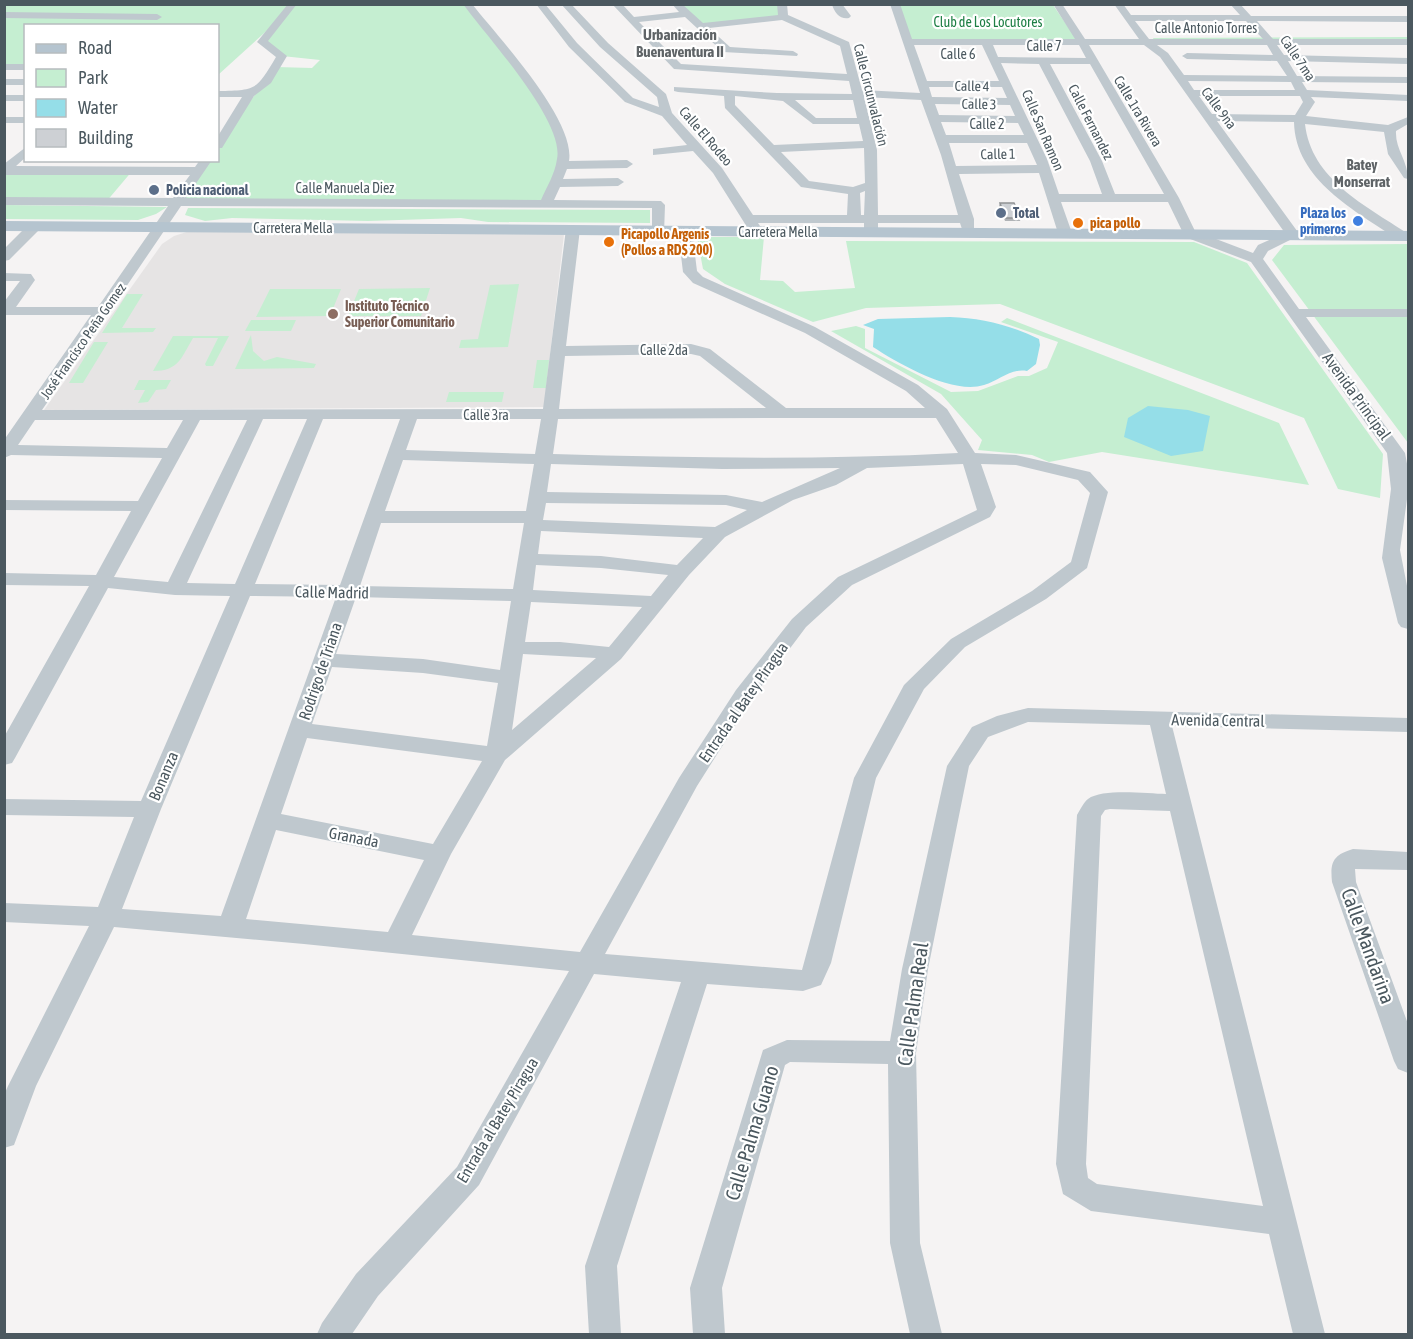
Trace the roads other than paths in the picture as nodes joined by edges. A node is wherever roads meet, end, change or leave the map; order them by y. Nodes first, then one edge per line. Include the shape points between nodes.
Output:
1 (14, 4) edge
2 (293, 4) edge
3 (466, 4) edge
4 (540, 4) edge
5 (565, 4) edge
6 (616, 4) edge
7 (676, 4) edge
8 (782, 4) edge
9 (837, 4) edge
10 (895, 4) edge
11 (1057, 4) edge
12 (1118, 4) edge
13 (1234, 4) edge
14 (1344, 4) edge
15 (4, 13) edge
16 (687, 14) junction
17 (846, 16) dead end
18 (157, 17) dead end
19 (783, 17) junction
20 (1127, 18) junction
21 (1248, 19) junction
22 (1361, 19) junction
23 (1408, 19) edge
24 (632, 20) junction
25 (700, 26) junction
26 (1408, 36) edge
27 (1144, 39) junction
28 (1267, 39) junction
29 (1385, 39) junction
30 (783, 42) dead end
31 (907, 42) junction
32 (986, 42) junction
33 (1082, 42) junction
34 (1408, 42) edge
35 (793, 54) junction
36 (1164, 55) junction
37 (1279, 58) junction
38 (1043, 61) junction
39 (1092, 61) junction
40 (1406, 61) edge
41 (992, 62) junction
42 (4, 67) edge
43 (24, 67) edge
44 (1408, 71) edge
45 (793, 74) junction
46 (854, 78) junction
47 (1179, 78) junction
48 (1295, 79) junction
49 (1408, 80) edge
50 (4, 82) edge
51 (24, 82) edge
52 (922, 84) junction
53 (1006, 84) junction
54 (678, 89) dead end
55 (729, 93) junction
56 (1189, 93) junction
57 (1304, 93) junction
58 (219, 94) edge
59 (250, 94) junction
60 (858, 95) junction
61 (776, 96) junction
62 (4, 98) edge
63 (24, 98) edge
64 (1408, 98) edge
65 (927, 99) junction
66 (1015, 102) junction
67 (666, 114) junction
68 (1208, 117) junction
69 (934, 118) junction
70 (1299, 119) junction
71 (4, 120) edge
72 (24, 120) edge
73 (1023, 120) junction
74 (1408, 120) edge
75 (864, 121) junction
76 (1390, 129) junction
77 (941, 139) junction
78 (1032, 139) junction
79 (219, 141) edge
80 (869, 144) junction
81 (696, 147) junction
82 (773, 149) junction
83 (24, 152) edge
84 (656, 152) dead end
85 (627, 164) dead end
86 (82, 165) edge
87 (561, 165) junction
88 (202, 166) edge
89 (1044, 169) junction
90 (5, 170) edge
91 (952, 170) junction
92 (1408, 175) edge
93 (618, 182) dead end
94 (554, 183) junction
95 (870, 185) junction
96 (854, 191) junction
97 (1054, 198) junction
98 (1110, 198) junction
99 (1173, 198) junction
100 (4, 201) edge
101 (177, 202) junction
102 (546, 204) junction
103 (854, 219) junction
104 (817, 225) junction
105 (4, 226) edge
106 (35, 226) junction
107 (754, 226) junction
108 (871, 226) junction
109 (968, 226) junction
110 (161, 227) junction
111 (573, 229) junction
112 (659, 231) junction
113 (685, 231) junction
114 (1065, 233) junction
115 (1190, 234) junction
116 (1246, 235) junction
117 (1293, 235) junction
118 (1405, 236) edge
119 (1230, 242) junction
120 (1259, 254) junction
121 (4, 257) edge
122 (4, 277) edge
123 (105, 311) junction
124 (1296, 313) junction
125 (1408, 313) edge
126 (558, 351) junction
127 (941, 414) junction
128 (32, 415) junction
129 (194, 415) junction
130 (257, 415) junction
131 (317, 415) junction
132 (410, 415) junction
133 (550, 416) junction
134 (784, 416) junction
135 (6, 452) edge
136 (173, 453) junction
137 (396, 455) junction
138 (970, 458) junction
139 (543, 461) junction
140 (862, 463) junction
141 (1404, 496) edge
142 (4, 505) edge
143 (143, 506) junction
144 (764, 508) junction
145 (536, 513) junction
146 (374, 517) junction
147 (718, 533) junction
148 (529, 559) junction
149 (682, 571) junction
150 (4, 579) edge
151 (100, 584) junction
152 (175, 589) junction
153 (241, 591) junction
154 (348, 592) junction
155 (524, 597) junction
156 (659, 602) junction
157 (1408, 623) edge
158 (516, 648) junction
159 (614, 654) junction
160 (324, 660) junction
161 (511, 678) junction
162 (1028, 716) joint
163 (1159, 719) junction
164 (1408, 725) edge
165 (299, 730) junction
166 (497, 755) junction
167 (4, 758) edge
168 (1179, 803) junction
169 (4, 807) edge
170 (149, 809) junction
171 (268, 820) junction
172 (439, 854) junction
173 (1408, 861) edge
174 (4, 912) edge
175 (106, 916) junction
176 (231, 927) junction
177 (396, 942) junction
178 (589, 962) junction
179 (697, 974) junction
180 (902, 1053) junction
181 (1408, 1060) edge
182 (4, 1136) edge
183 (1282, 1222) junction
184 (333, 1335) edge
185 (605, 1335) edge
186 (709, 1335) edge
187 (926, 1335) edge
188 (1309, 1335) edge

1 - 15 street
2 - 59 street via 262,42 282,56 267,81
3 - 87 street via 553,115 563,144
4 - 67 street, Calle El Rodeo via 573,45 628,100
5 - 67 street via 662,96
6 - 24 street
7 - 16 street
8 - 19 street
9 - 17 street
10 - 31 street
11 - 33 street, Calle 1ra Rivera
12 - 20 street, Calle 9na
13 - 21 street, Calle 7ma
14 - 22 street
15 - 18 street
16 - 24 street
16 - 25 street
19 - 25 street
19 - 46 street, Calle Circunvalación via 844,43
20 - 21 street
20 - 27 street, Calle 9na
21 - 22 street
21 - 28 street, Calle 7ma
22 - 23 street
22 - 29 street
24 - 45 street via 678,67
25 - 35 street via 727,50
26 - 29 street
27 - 28 street, Calle Antonio Torres
27 - 33 street, Calle Antonio Torres
27 - 36 street, Calle 9na
28 - 29 street, Calle Antonio Torres
28 - 37 street, Calle 7ma
29 - 34 street, Calle Antonio Torres
29 - 40 street
30 - 35 street
31 - 32 street, Calle Antonio Torres
31 - 52 street via 918,55
32 - 33 street, Calle Antonio Torres
32 - 41 street, Calle San Ramon
33 - 39 street, Calle 1ra Rivera
35 - 45 street
36 - 37 street
36 - 47 street, Calle 9na
37 - 40 street
37 - 48 street, Calle 7ma
38 - 39 street, Calle 7
38 - 41 street, Calle 7
38 - 98 street, Calle Fernandez via 1096,161
39 - 99 street, Calle 1ra Rivera
40 - 44 street
41 - 53 street, Calle San Ramon
42 - 43 street
45 - 46 street
46 - 60 street, Calle Circunvalación
47 - 48 street
47 - 56 street, Calle 9na
48 - 49 street
48 - 57 street, Calle 7ma
50 - 51 street
52 - 53 street
52 - 65 street
53 - 66 street, Calle San Ramon
54 - 55 street, Calle 4
55 - 61 street, Calle 4
55 - 82 street via 729,106
56 - 57 street
56 - 68 street, Calle 9na
57 - 64 street
57 - 70 street, Calle 7ma via 1309,102
58 - 59 street
59 - 79 street
60 - 61 street, Calle 4
60 - 65 street, Calle 4
60 - 75 street, Calle Circunvalación
61 - 75 street via 787,98 813,121
62 - 63 street
65 - 66 street, Calle 4
65 - 69 street
66 - 73 street, Calle San Ramon
67 - 81 street, Calle El Rodeo
68 - 70 street
68 - 117 street, Calle 9na
69 - 73 street, Calle 3
69 - 77 street
70 - 76 street
70 - 118 street, Calle 7ma via 1312,163 1335,188
71 - 72 street
73 - 78 street, Calle San Ramon
74 - 76 street
75 - 80 street, Calle Circunvalación
76 - 92 street via 1389,140 1397,161
77 - 78 street, Calle 2
77 - 91 street
78 - 89 street, Calle San Ramon
80 - 82 street
80 - 95 street, Calle Circunvalación
81 - 84 street
81 - 107 street, Calle El Rodeo via 718,171
82 - 96 street via 805,184
83 - 90 street
85 - 87 street
86 - 88 street
86 - 90 street
87 - 94 street
88 - 101 street, José Francisco Peña Gomez
89 - 91 street, Calle 1
89 - 97 street, Calle San Ramon
91 - 109 street
93 - 94 street
94 - 102 street
95 - 96 street
95 - 108 street, Calle Circunvalación
96 - 103 street
97 - 98 street
97 - 114 street, Calle San Ramon
98 - 99 street
99 - 115 street, Calle 1ra Rivera
100 - 101 street, Calle Manuela Diez
101 - 102 street, Calle Manuela Diez
101 - 110 street, José Francisco Peña Gomez
102 - 112 street, Calle Manuela Diez via 658,204
103 - 104 street
103 - 108 street
104 - 107 main road, Carretera Mella
104 - 108 main road, Carretera Mella
105 - 106 main road, Carretera Mella
106 - 110 main road, Carretera Mella
106 - 121 street
107 - 113 main road, Carretera Mella
108 - 109 main road, Carretera Mella
109 - 114 main road, Carretera Mella
110 - 111 main road, Carretera Mella
110 - 123 street, José Francisco Peña Gomez
111 - 112 main road, Carretera Mella
111 - 126 street
112 - 113 main road, Carretera Mella
113 - 127 street, Entrada al Batey Piragua via 690,273 698,280 810,330 912,388
114 - 115 main road, Carretera Mella
115 - 119 main road, Carretera Mella
116 - 117 main road, Carretera Mella
116 - 119 main road, Carretera Mella
116 - 120 street via 1262,244
117 - 118 main road, Carretera Mella
117 - 120 street
119 - 120 street
120 - 124 street, Avenida Principal
122 - 123 street via 26,276 28,280 5,311
123 - 128 street, José Francisco Peña Gomez
124 - 125 street
124 - 141 street, Avenida Principal via 1393,446 1399,459
126 - 133 street
126 - 134 street, Calle 2da via 705,352
127 - 134 street, Calle 3ra
127 - 138 street, Entrada al Batey Piragua
128 - 129 street, Calle 3ra
128 - 135 street, José Francisco Peña Gomez
129 - 130 street, Calle 3ra
129 - 136 street
130 - 131 street, Calle 3ra
130 - 152 street
131 - 132 street, Calle 3ra
131 - 153 street, Bonanza
132 - 133 street, Calle 3ra
132 - 137 street, Rodrigo de Triana
133 - 134 street, Calle 3ra
133 - 139 street
135 - 136 street
136 - 143 street
137 - 139 street
137 - 146 street, Rodrigo de Triana
138 - 140 street
138 - 178 street, Entrada al Batey Piragua via 987,507 984,513 845,581 799,623 744,695 687,784
138 - 179 street via 1016,460 1084,476 1099,492 1080,564 1039,595 958,643 915,685 865,778 812,978 803,981
139 - 140 street
139 - 145 street
140 - 144 street via 830,481
141 - 157 street, Avenida Principal via 1391,552
142 - 143 street
143 - 151 street
144 - 145 street via 726,500
144 - 147 street
145 - 146 street
145 - 147 street
145 - 148 street
146 - 154 street, Rodrigo de Triana
147 - 149 street
148 - 149 street
148 - 155 street
149 - 156 street
150 - 151 street, Calle Madrid via 74,579
151 - 152 street, Calle Madrid
151 - 167 street
152 - 153 street, Calle Madrid
153 - 154 street, Calle Madrid
153 - 170 street, Bonanza
154 - 155 street, Calle Madrid
154 - 160 street, Rodrigo de Triana
155 - 156 street, Calle Madrid
155 - 158 street
156 - 159 street
158 - 159 street
158 - 161 street
159 - 166 street
160 - 161 street via 423,666
160 - 165 street, Rodrigo de Triana
161 - 166 street
162 - 163 street, Avenida Central
162 - 180 street, Calle Palma Real via 980,732 958,766 915,969
163 - 164 street, Avenida Central
163 - 168 street
165 - 166 street
165 - 171 street, Rodrigo de Triana
166 - 172 street
168 - 183 street
168 - 183 street via 1110,801 1097,804 1089,815 1071,1164 1074,1185 1091,1197
169 - 170 street
170 - 175 street, Bonanza
171 - 172 street, Granada
171 - 176 street, Rodrigo de Triana
172 - 177 street
173 - 181 street, Calle Mandarina via 1353,858 1342,865 1344,882
174 - 175 street
175 - 176 street
175 - 182 street, Bonanza via 22,1086
176 - 177 street
177 - 178 street
178 - 179 street
178 - 184 street, Entrada al Batey Piragua via 468,1176 367,1285
179 - 185 street via 601,1266
180 - 186 street, Calle Palma Guano via 787,1051 773,1058 706,1288
180 - 187 street, Calle Palma Real via 905,1243
183 - 188 street

